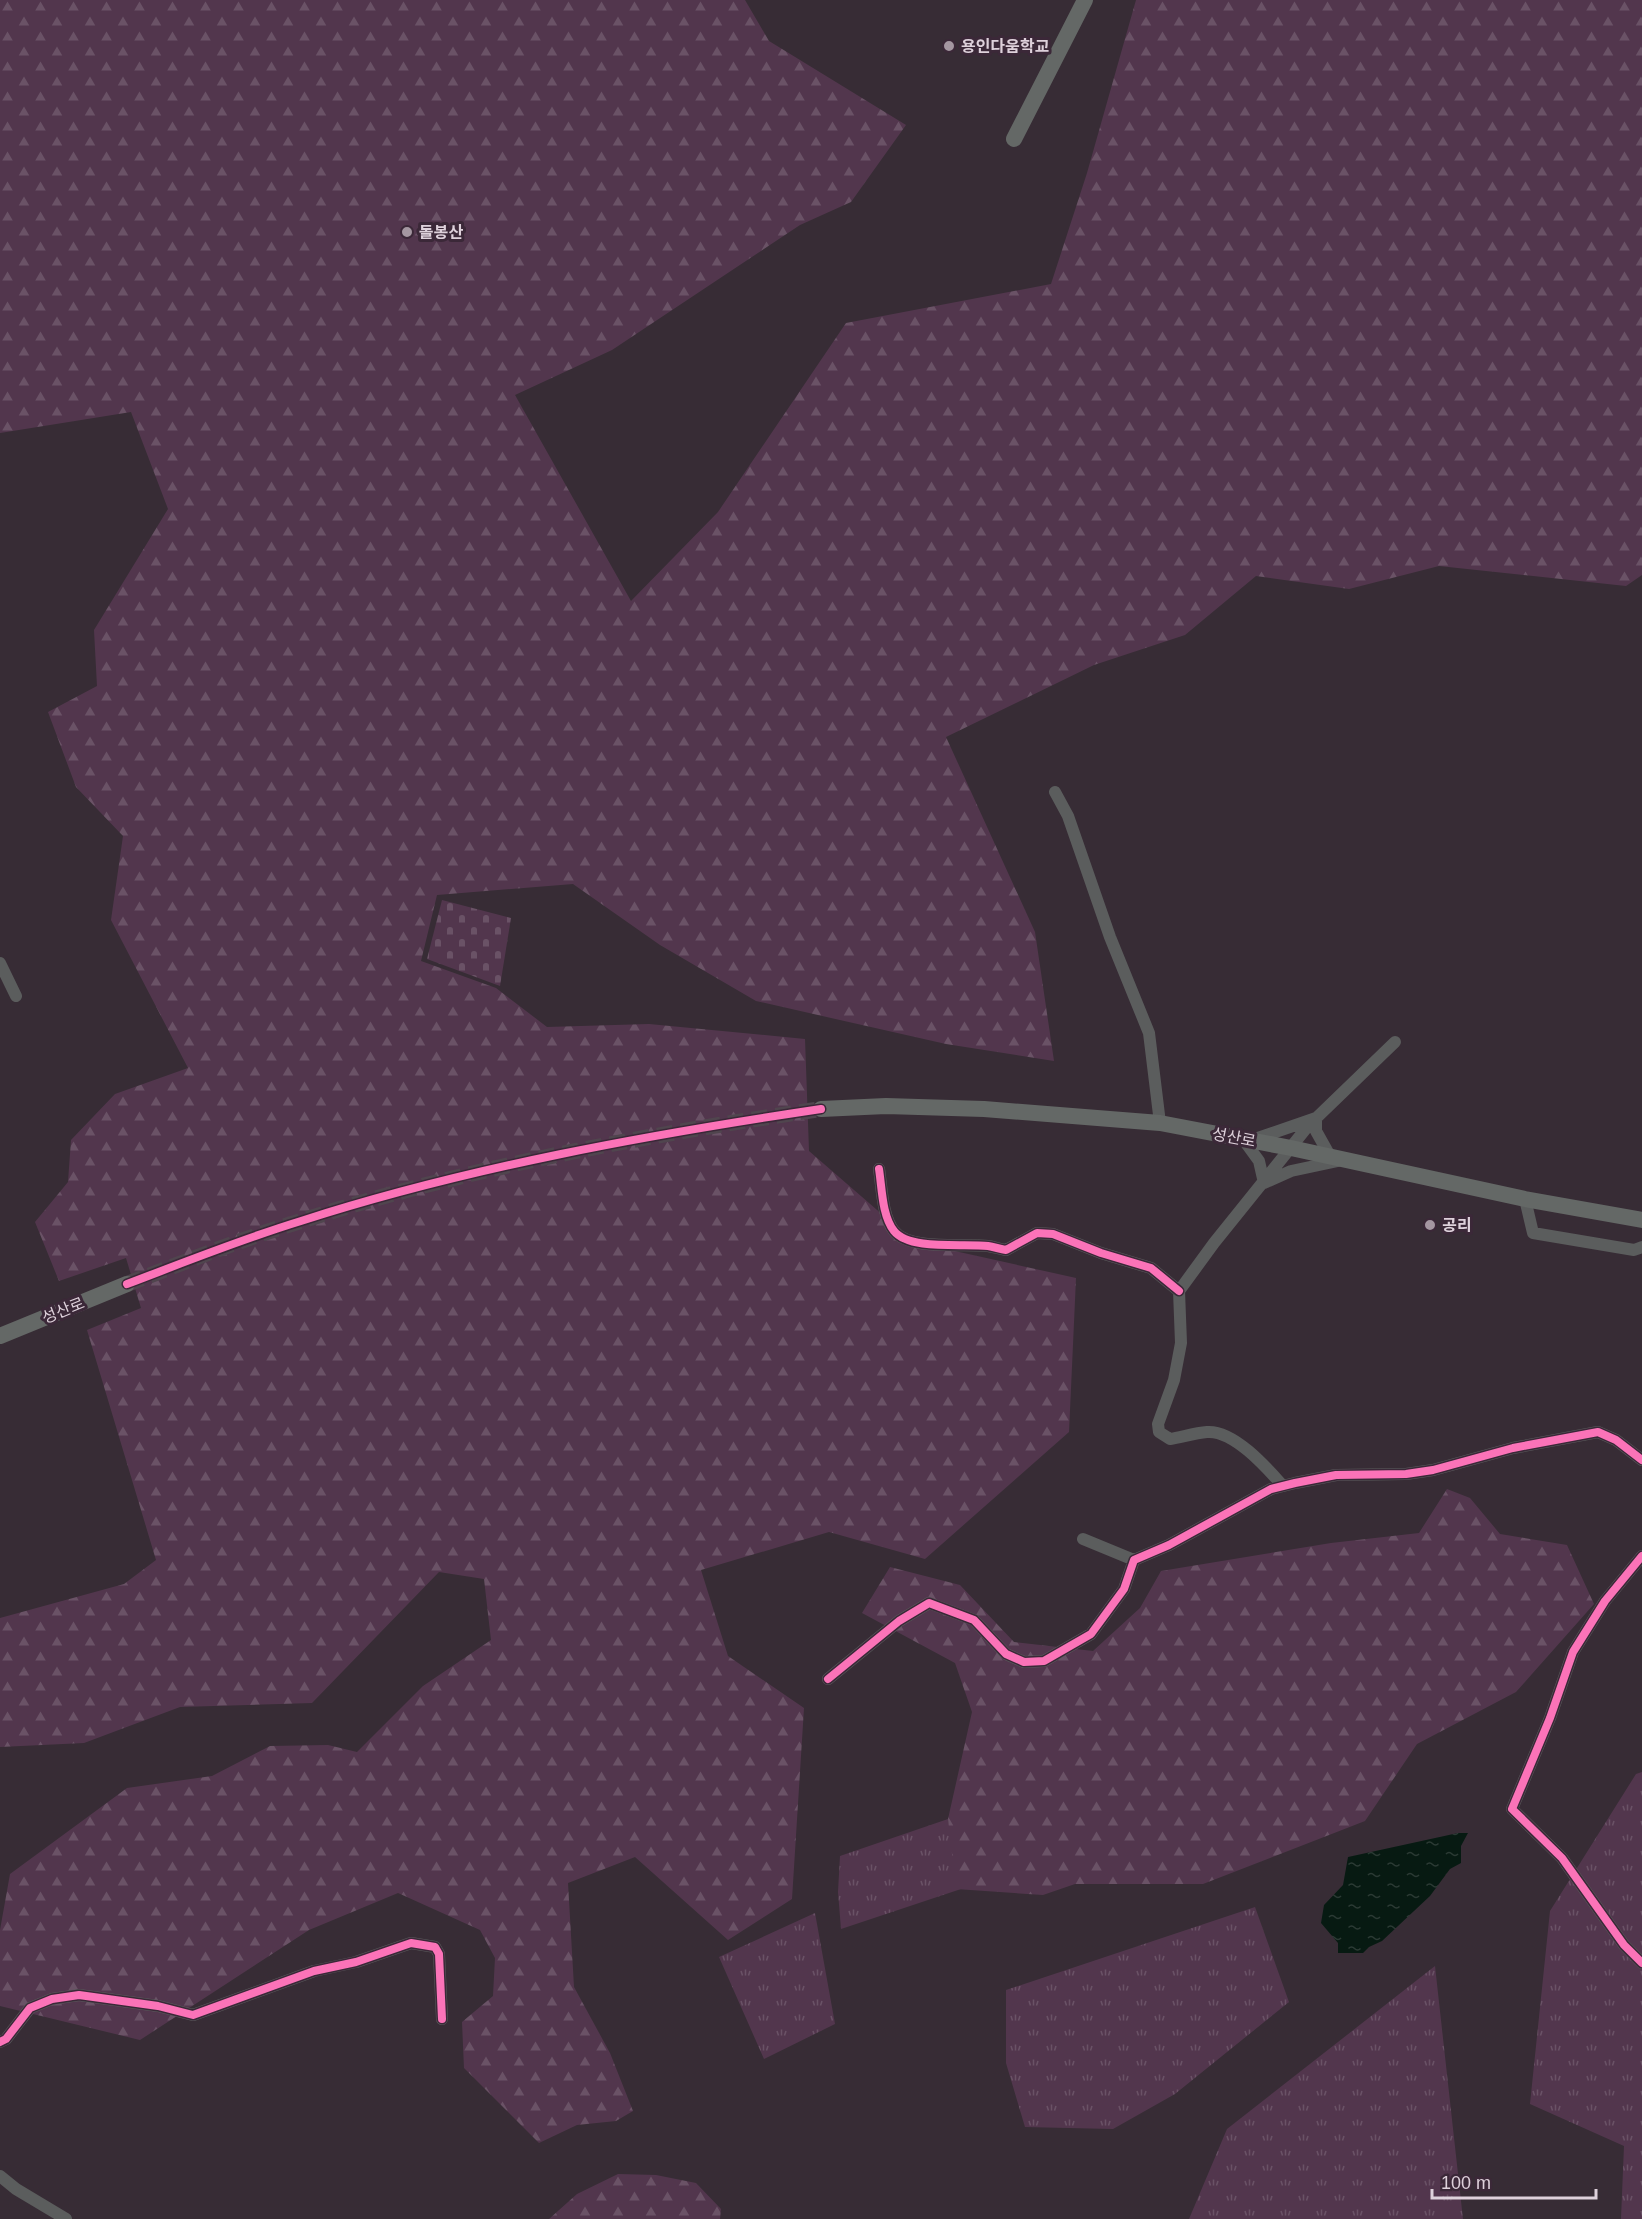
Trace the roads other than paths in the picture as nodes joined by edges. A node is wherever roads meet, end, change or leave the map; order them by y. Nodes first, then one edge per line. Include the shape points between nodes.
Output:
1 (1084, 0) edge
2 (1014, 139) dead end
3 (1055, 792) dead end
4 (0, 963) edge
5 (16, 996) dead end
6 (1395, 1042) dead end
7 (821, 1109) tunnel mouth
8 (1316, 1118) junction
9 (1160, 1123) junction
10 (1247, 1140) junction
11 (1291, 1148) junction
12 (1337, 1158) junction
13 (879, 1169) dead end
14 (1264, 1183) junction
15 (1525, 1199) junction
16 (1642, 1220) edge
17 (1642, 1247) edge
18 (127, 1284) tunnel mouth
19 (1179, 1291) junction
20 (0, 1336) edge
21 (1642, 1460) edge
22 (1283, 1486) junction
23 (1083, 1539) dead end
24 (1642, 1557) edge
25 (1134, 1560) junction
26 (828, 1679) dead end
27 (1642, 1963) edge
28 (442, 2019) dead end
29 (0, 2042) edge
30 (0, 2176) edge
31 (66, 2219) edge

1 - 2 main road
3 - 9 street via 1068,816 1149,1033
4 - 5 street
6 - 8 street
7 - 9 main road, 성산로 via 984,1109
8 - 10 street
8 - 11 street
8 - 12 street via 1316,1131
9 - 10 main road, 성산로
10 - 11 main road, 성산로
10 - 14 street via 1259,1161
11 - 12 main road, 성산로
11 - 14 street
12 - 14 street
12 - 15 main road, 성산로
13 - 19 street via 886,1213 902,1238 1006,1250 1037,1233 1053,1234 1151,1268
14 - 19 street
15 - 16 main road, 성산로
15 - 17 street via 1533,1233 1634,1250
18 - 20 main road, 성산로
19 - 22 street via 1181,1343 1159,1432 1170,1439 1208,1432 1221,1434 1266,1466
21 - 22 street via 1598,1432 1513,1448 1433,1470 1336,1475
22 - 25 street via 1270,1489
23 - 25 street
24 - 27 street via 1605,1601 1573,1652 1512,1809 1562,1858 1624,1945
25 - 26 street via 1124,1589 1091,1634 1044,1661 1024,1662 1006,1654 974,1620 929,1603 899,1620
28 - 29 street via 439,1954 435,1947 411,1942 356,1962 314,1971 193,2015 79,1995 52,1999 30,2008
30 - 31 street

